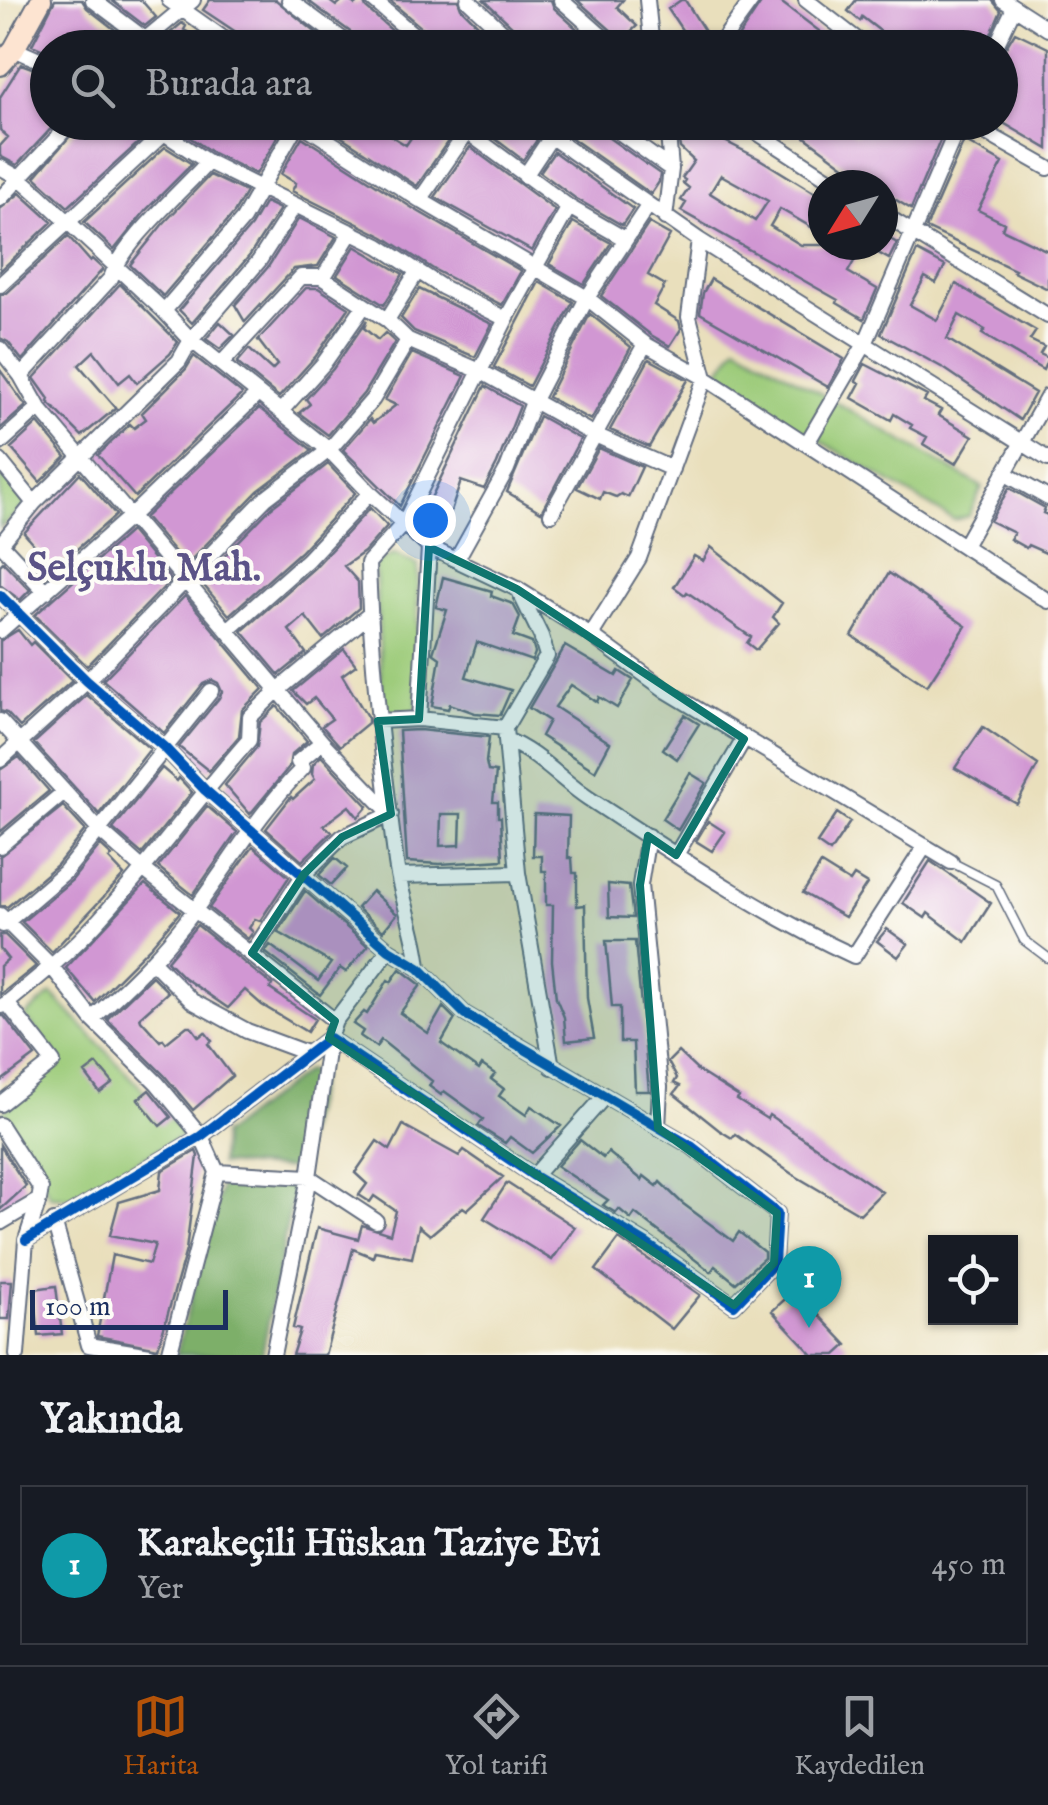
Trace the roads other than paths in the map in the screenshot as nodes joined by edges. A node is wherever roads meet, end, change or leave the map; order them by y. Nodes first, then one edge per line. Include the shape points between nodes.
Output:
1 (41, 0) edge
2 (290, 0) edge
3 (373, 0) edge
4 (468, 0) edge
5 (561, 0) edge
6 (647, 0) edge
7 (752, 0) edge
8 (806, 0) edge
9 (104, 3) edge
10 (181, 3) edge
11 (1009, 4) edge
12 (1048, 29) edge
13 (131, 30) edge
14 (158, 30) edge
15 (215, 30) edge
16 (330, 30) edge
17 (408, 30) edge
18 (500, 30) edge
19 (595, 30) edge
20 (650, 30) edge
21 (730, 30) edge
22 (845, 30) edge
23 (1001, 30) edge
24 (7, 57) edge
25 (56, 140) edge
26 (157, 140) edge
27 (175, 140) edge
28 (287, 140) edge
29 (326, 140) edge
30 (453, 140) edge
31 (477, 140) edge
32 (548, 140) edge
33 (557, 140) edge
34 (630, 140) edge
35 (669, 140) edge
36 (769, 140) edge
37 (954, 140) edge
38 (996, 140) edge
39 (208, 162) junction
40 (0, 167) edge
41 (1048, 168) edge
42 (672, 170) junction
43 (815, 170) edge
44 (525, 176) junction
45 (21, 179) junction
46 (260, 187) junction
47 (0, 198) edge
48 (420, 200) junction
49 (295, 205) junction
50 (569, 206) junction
51 (648, 206) junction
52 (665, 218) junction
53 (68, 224) junction
54 (898, 224) edge
55 (351, 232) junction
56 (911, 232) junction
57 (625, 239) junction
58 (699, 240) junction
59 (115, 265) junction
60 (534, 266) junction
61 (417, 272) junction
62 (323, 278) junction
63 (0, 285) edge
64 (588, 298) junction
65 (364, 306) junction
66 (164, 311) junction
67 (1048, 316) edge
68 (506, 319) junction
69 (387, 320) junction
70 (191, 340) junction
71 (408, 340) junction
72 (645, 344) junction
73 (865, 344) junction
74 (0, 349) edge
75 (220, 364) junction
76 (480, 371) junction
77 (22, 376) junction
78 (705, 378) junction
79 (258, 394) junction
80 (1048, 396) edge
81 (533, 402) junction
82 (40, 408) junction
83 (281, 411) junction
84 (593, 434) junction
85 (0, 443) edge
86 (807, 443) junction
87 (1022, 444) junction
88 (329, 450) junction
89 (82, 458) junction
90 (1048, 458) edge
91 (0, 461) edge
92 (672, 469) junction
93 (1004, 473) junction
94 (370, 494) junction
95 (1048, 498) edge
96 (34, 503) junction
97 (551, 514) dead end
98 (131, 516) junction
99 (404, 523) junction
100 (0, 544) edge
101 (964, 546) junction
102 (429, 547) junction
103 (457, 559) junction
104 (185, 579) junction
105 (518, 589) junction
106 (46, 592) junction
107 (0, 595) edge
108 (1048, 601) edge
109 (370, 614) junction
110 (19, 615) junction
111 (228, 629) junction
112 (0, 631) edge
113 (591, 635) junction
114 (88, 681) junction
115 (211, 690) dead end
116 (278, 690) junction
117 (419, 719) junction
118 (0, 721) edge
119 (378, 721) junction
120 (506, 734) junction
121 (744, 739) junction
122 (322, 742) junction
123 (20, 744) junction
124 (166, 748) junction
125 (0, 760) edge
126 (205, 790) junction
127 (64, 792) junction
128 (392, 814) junction
129 (250, 827) junction
130 (101, 832) junction
131 (648, 836) junction
132 (0, 846) edge
133 (925, 846) junction
134 (676, 855) junction
135 (951, 862) joint
136 (143, 869) junction
137 (518, 872) junction
138 (304, 874) junction
139 (399, 876) junction
140 (196, 909) junction
141 (3, 921) edge
142 (389, 950) junction
143 (252, 953) junction
144 (1048, 958) edge
145 (154, 962) junction
146 (52, 967) junction
147 (419, 968) junction
148 (3, 1005) edge
149 (92, 1019) junction
150 (335, 1021) junction
151 (329, 1038) junction
152 (309, 1054) junction
153 (552, 1067) junction
154 (604, 1097) junction
155 (0, 1104) edge
156 (0, 1126) edge
157 (658, 1128) junction
158 (201, 1136) junction
159 (217, 1172) junction
160 (309, 1176) junction
161 (534, 1176) junction
162 (38, 1200) junction
163 (54, 1221) junction
164 (376, 1221) dead end
165 (0, 1223) edge
166 (26, 1240) junction
167 (89, 1350) edge
168 (17, 1355) edge
169 (150, 1355) edge
170 (169, 1355) edge
171 (273, 1355) edge

1 - 24 street
2 - 16 street
3 - 17 street
4 - 18 street
5 - 19 street
6 - 20 street
7 - 21 street
8 - 22 street
9 - 13 street
10 - 14 street
10 - 15 street
11 - 12 street
11 - 23 street
25 - 45 street
26 - 53 street
27 - 39 street
28 - 46 street
29 - 48 street
30 - 48 street
31 - 44 street
32 - 44 street
33 - 51 street
34 - 42 street
35 - 42 street
36 - 43 street
37 - 56 street
38 - 41 street
39 - 46 street
39 - 59 street
40 - 45 street
42 - 52 street
44 - 50 street
45 - 47 street
45 - 53 street
46 - 49 street
46 - 66 street via 228,239
48 - 60 street
49 - 55 street
49 - 70 street via 259,261
50 - 57 street
50 - 60 street
51 - 52 street
51 - 57 street
52 - 58 street
53 - 59 street
53 - 63 street
54 - 56 street
55 - 61 street
55 - 62 street
56 - 67 street
56 - 73 street
57 - 64 street
58 - 73 street
58 - 78 street via 689,317
59 - 66 street
59 - 77 street via 111,278
60 - 64 street
60 - 68 street
61 - 68 street
61 - 69 street
62 - 65 street
62 - 75 street via 300,277
64 - 72 street
64 - 81 street
65 - 69 street
65 - 83 street
66 - 70 street
68 - 76 street
69 - 71 street
70 - 75 street
70 - 89 street via 179,361
71 - 76 street
71 - 88 street via 373,399
72 - 78 street
72 - 84 street
73 - 86 street
73 - 87 street
74 - 77 street
75 - 79 street
76 - 81 street
76 - 99 street
77 - 82 street
78 - 86 street
78 - 92 street
79 - 83 street
79 - 98 street
80 - 87 street
81 - 84 street
81 - 103 street via 507,469
82 - 85 street
82 - 89 street
83 - 88 street
84 - 92 street
84 - 97 street
86 - 101 street
87 - 90 street
87 - 93 street
88 - 94 street
88 - 104 street via 265,499
89 - 96 street
89 - 98 street
91 - 96 street
92 - 113 street via 639,558
93 - 95 street
93 - 101 street
94 - 99 street
94 - 111 street
96 - 100 street
98 - 104 street
98 - 106 street
99 - 102 street
99 - 109 street via 368,563
100 - 106 street
101 - 108 street
102 - 103 street
102 - 117 street
103 - 105 street
104 - 111 street
104 - 114 street
105 - 113 street
105 - 120 street via 547,656
106 - 110 street
107 - 110 street
109 - 116 street
109 - 119 street
110 - 112 street
110 - 114 street
111 - 116 street
113 - 121 street
114 - 123 street
114 - 124 street
115 - 124 street
116 - 122 street
116 - 126 street via 250,716 248,740
117 - 119 street
117 - 120 street
118 - 123 street
119 - 128 street
120 - 131 street
120 - 137 street
121 - 133 street
121 - 134 street
122 - 128 street
122 - 129 street via 298,762 303,768
123 - 125 street
123 - 127 street
124 - 126 street
124 - 130 street
126 - 129 street
126 - 136 street
127 - 130 street
127 - 132 street
128 - 138 street via 342,837
128 - 139 street
129 - 138 street
129 - 140 street
130 - 136 street
130 - 141 street via 65,872
131 - 134 street
131 - 157 street via 640,886 660,1087
133 - 134 street via 854,956
133 - 135 street
135 - 144 lane via 996,885 1024,940
136 - 140 street
136 - 146 street
137 - 139 street
137 - 153 street
138 - 142 street
138 - 143 street
139 - 147 street
140 - 143 street
140 - 145 street
141 - 146 street
142 - 147 street
142 - 150 street
143 - 150 street
145 - 149 street
145 - 152 street via 192,1001
146 - 148 street
146 - 149 street
147 - 153 street via 465,1014
148 - 155 street via 53,1062
149 - 158 street
150 - 151 street
151 - 152 street
151 - 160 street
151 - 161 street
152 - 158 street
153 - 154 street
154 - 157 street
154 - 161 street
156 - 162 street via 41,1189
157 - 161 street via 777,1212 774,1262 734,1305
158 - 159 street
158 - 163 street
159 - 160 street
159 - 170 street
160 - 164 street
160 - 171 street
162 - 165 street
162 - 166 street
163 - 166 street
163 - 167 street
166 - 168 street
167 - 169 street

